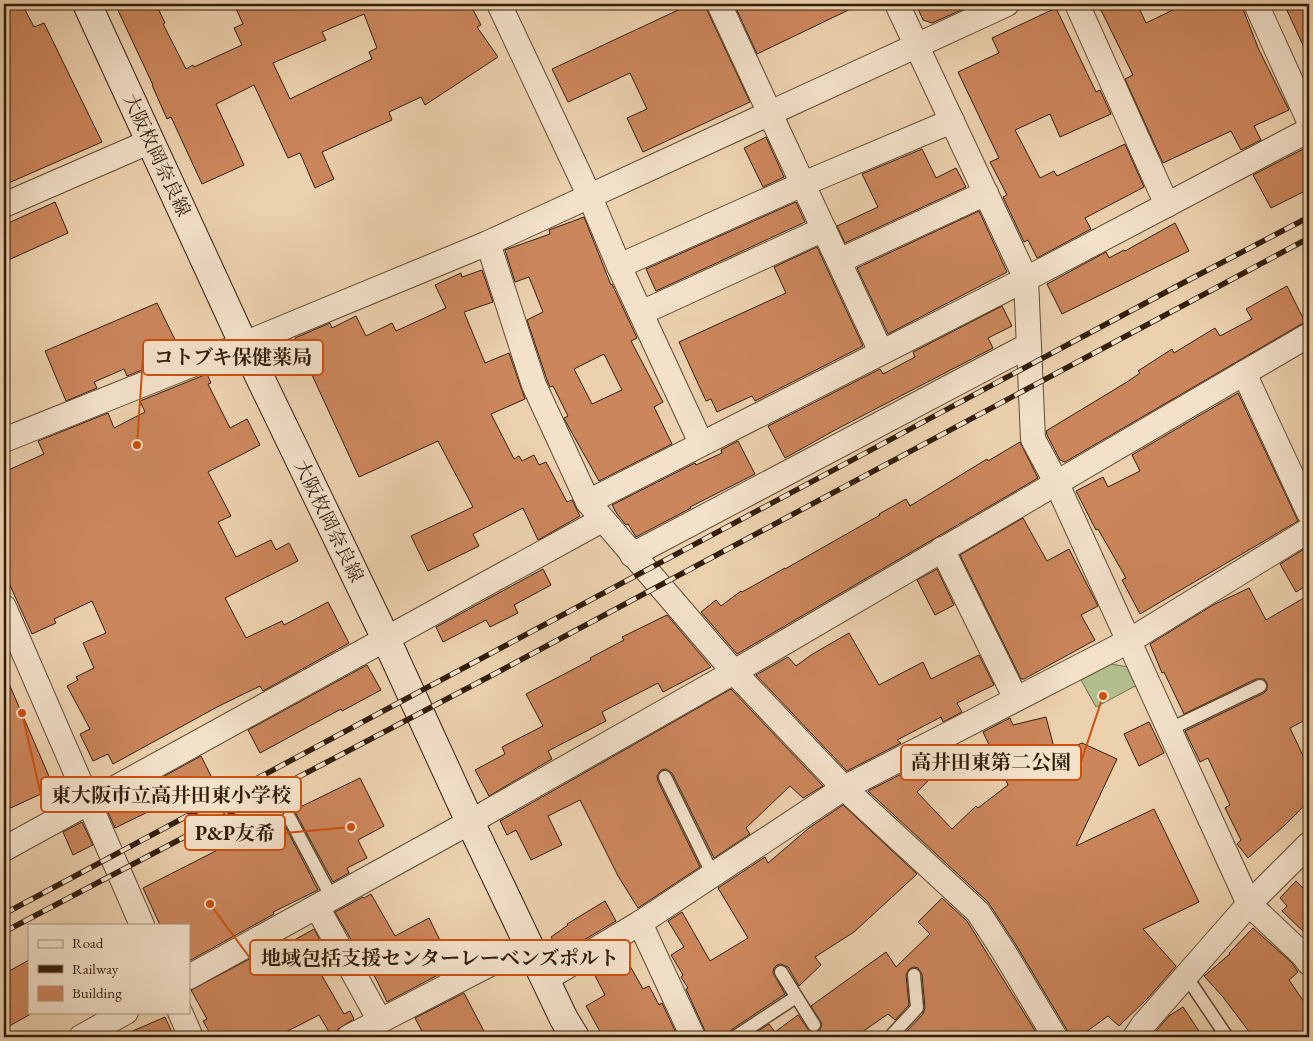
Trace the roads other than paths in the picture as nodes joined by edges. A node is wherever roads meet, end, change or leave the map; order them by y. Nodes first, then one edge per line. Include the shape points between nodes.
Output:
1 (87, 4) edge
2 (499, 4) edge
3 (719, 4) edge
4 (897, 4) edge
5 (1007, 4) edge
6 (1078, 4) edge
7 (1256, 4) edge
8 (916, 45) junction
9 (770, 112) junction
10 (952, 121) junction
11 (1309, 121) edge
12 (1309, 130) edge
13 (151, 141) junction
14 (803, 184) junction
15 (986, 194) junction
16 (590, 197) junction
17 (4, 205) edge
18 (1167, 205) junction
19 (824, 229) junction
20 (488, 243) junction
21 (839, 261) junction
22 (619, 266) junction
23 (1026, 279) junction
24 (641, 314) junction
25 (1309, 335) edge
26 (244, 344) junction
27 (1029, 344) junction
28 (881, 352) junction
29 (1244, 373) junction
30 (4, 440) edge
31 (701, 443) junction
32 (1056, 482) junction
33 (588, 502) junction
34 (1309, 513) edge
35 (602, 520) junction
36 (1309, 530) edge
37 (942, 549) junction
38 (632, 555) junction
39 (4, 607) edge
40 (386, 639) junction
41 (1129, 641) junction
42 (734, 672) junction
43 (1260, 686) dead end
44 (1016, 699) junction
45 (1170, 729) junction
46 (665, 777) dead end
47 (844, 788) junction
48 (88, 803) junction
49 (289, 816) dead end
50 (470, 822) junction
51 (1309, 844) edge
52 (4, 849) edge
53 (713, 875) junction
54 (324, 902) junction
55 (1249, 904) junction
56 (640, 923) junction
57 (142, 924) edge
58 (529, 944) junction
59 (1309, 963) edge
60 (781, 972) dead end
61 (914, 975) dead end
62 (190, 976) edge
63 (1186, 976) junction
64 (546, 979) junction
65 (796, 997) junction
66 (122, 1014) edge
67 (181, 1014) edge
68 (380, 1021) junction
69 (814, 1026) dead end
70 (81, 1037) edge
71 (191, 1037) edge
72 (349, 1037) edge
73 (575, 1037) edge
74 (693, 1037) edge
75 (735, 1037) edge
76 (890, 1037) edge
77 (1055, 1037) edge
78 (1135, 1037) edge
79 (1227, 1037) edge

1 - 13 main road, 大阪枚岡奈良線
2 - 16 street
3 - 9 street
4 - 8 street
5 - 8 street
6 - 18 street
7 - 11 street
8 - 9 street
8 - 10 street
9 - 14 street
9 - 16 street
10 - 14 street
10 - 15 street
12 - 18 street
13 - 17 street
13 - 26 main road, 大阪枚岡奈良線
14 - 19 street
14 - 22 street
15 - 21 street
15 - 23 street
16 - 20 street
16 - 22 street
18 - 23 street
19 - 21 street
19 - 24 street
20 - 26 street
20 - 33 street via 534,385
21 - 28 street
22 - 24 street
23 - 27 street
23 - 28 street
24 - 31 street
25 - 29 street
26 - 30 street
26 - 40 main road, 大阪枚岡奈良線
27 - 32 street via 1033,439
27 - 38 street
28 - 31 street
29 - 32 street
29 - 34 street
31 - 33 street
32 - 37 street
32 - 41 street
33 - 35 street
35 - 38 street
35 - 40 street
36 - 41 street
37 - 42 street
37 - 44 street
38 - 42 street
39 - 48 street
40 - 48 street
40 - 50 main road, 大阪枚岡奈良線
41 - 44 street
41 - 45 street
42 - 47 street
42 - 50 street
43 - 45 lane
44 - 47 street
45 - 55 street
46 - 53 lane
47 - 53 street
47 - 77 street via 978,912
48 - 52 street
48 - 57 street
49 - 54 lane
50 - 54 street
50 - 58 main road, 大阪枚岡奈良線
51 - 55 street
53 - 56 street
54 - 62 street
54 - 68 street
55 - 59 street
55 - 63 street
56 - 64 street
56 - 74 street
58 - 64 main road, 大阪枚岡奈良線
58 - 68 street
60 - 65 lane
61 - 76 lane via 917,1008
63 - 78 street
63 - 79 lane
64 - 73 main road, 大阪枚岡奈良線
65 - 69 lane
65 - 75 lane
66 - 70 street
67 - 71 street
68 - 72 street

